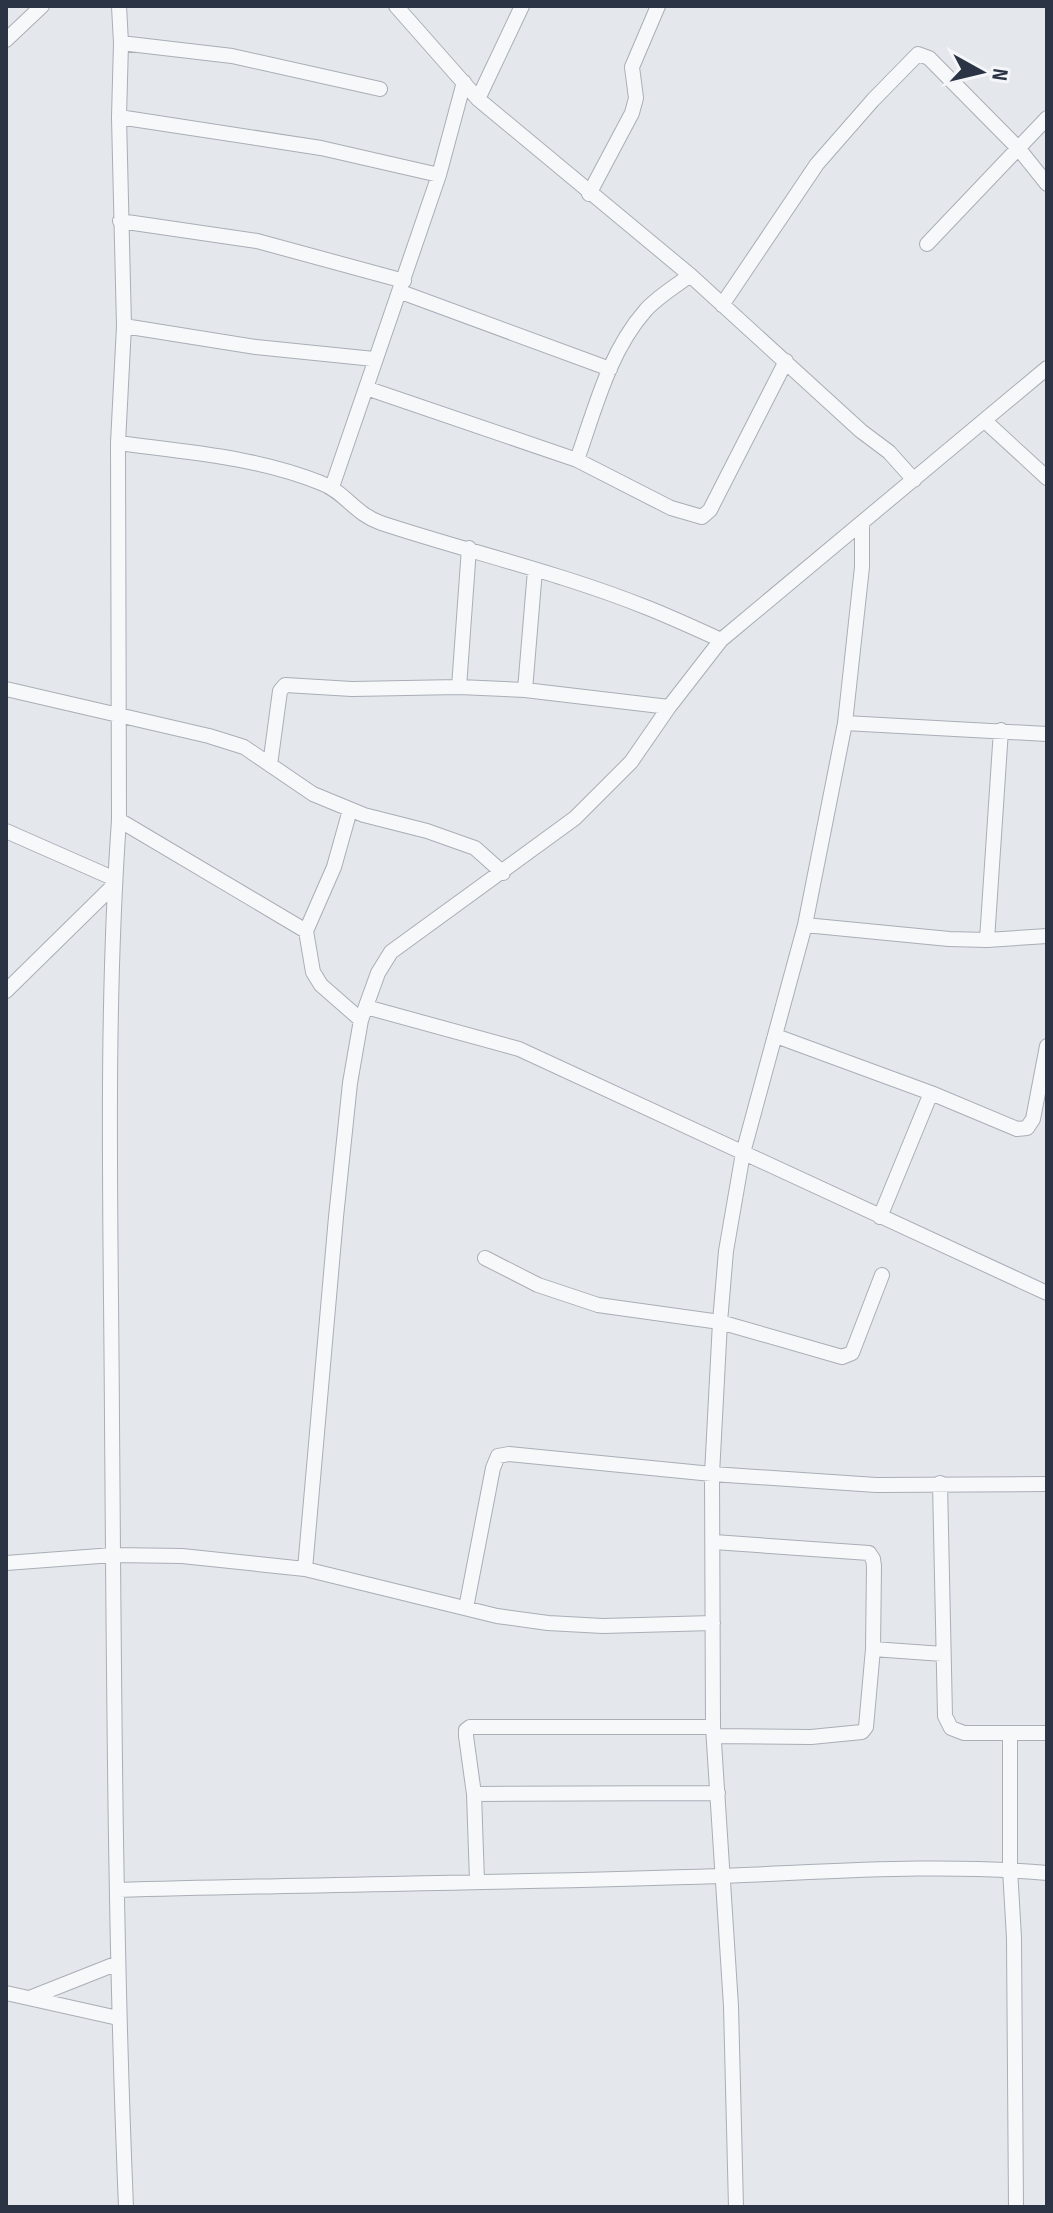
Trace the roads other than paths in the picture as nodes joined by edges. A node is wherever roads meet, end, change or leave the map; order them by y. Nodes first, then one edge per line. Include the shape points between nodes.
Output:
1 (42, 6) edge
2 (119, 6) edge
3 (396, 6) edge
4 (522, 6) edge
5 (658, 6) edge
6 (6, 40) edge
7 (121, 43) junction
8 (464, 82) junction
9 (380, 89) dead end
10 (478, 99) junction
11 (119, 117) junction
12 (1047, 118) edge
13 (1019, 149) junction
14 (439, 175) junction
15 (1047, 184) edge
16 (589, 194) junction
17 (120, 221) junction
18 (927, 244) dead end
19 (690, 275) junction
20 (402, 286) junction
21 (722, 305) junction
22 (124, 326) junction
23 (374, 359) junction
24 (786, 361) junction
25 (1047, 368) edge
26 (610, 369) junction
27 (366, 388) junction
28 (985, 421) junction
29 (118, 443) junction
30 (577, 460) junction
31 (1047, 478) edge
32 (914, 480) junction
33 (332, 487) junction
34 (862, 523) junction
35 (469, 548) junction
36 (535, 570) junction
37 (721, 640) junction
38 (459, 687) junction
39 (6, 689) edge
40 (525, 690) junction
41 (669, 707) junction
42 (119, 717) junction
43 (845, 723) junction
44 (1001, 730) junction
45 (1047, 734) edge
46 (270, 765) junction
47 (350, 810) junction
48 (119, 820) junction
49 (6, 831) edge
50 (503, 873) junction
51 (115, 882) junction
52 (805, 925) junction
53 (306, 931) junction
54 (1047, 936) edge
55 (987, 940) junction
56 (6, 991) edge
57 (364, 1014) junction
58 (776, 1036) junction
59 (1047, 1046) edge
60 (931, 1093) junction
61 (743, 1153) junction
62 (880, 1217) junction
63 (485, 1258) dead end
64 (882, 1275) dead end
65 (1047, 1293) edge
66 (720, 1322) junction
67 (712, 1474) junction
68 (940, 1483) junction
69 (1047, 1484) edge
70 (714, 1542) junction
71 (113, 1555) junction
72 (6, 1563) edge
73 (305, 1569) junction
74 (466, 1608) junction
75 (713, 1623) junction
76 (873, 1649) junction
77 (943, 1654) junction
78 (713, 1731) junction
79 (1010, 1733) junction
80 (1047, 1733) edge
81 (718, 1793) junction
82 (474, 1794) junction
83 (1010, 1869) junction
84 (1047, 1873) edge
85 (721, 1876) junction
86 (477, 1881) junction
87 (118, 1890) junction
88 (118, 1963) junction
89 (6, 1993) edge
90 (32, 1997) junction
91 (118, 2018) junction
92 (126, 2207) edge
93 (736, 2207) edge
94 (1016, 2207) edge

1 - 6 street
2 - 7 street
3 - 8 street
4 - 10 street
5 - 16 street via 632,67 632,113
7 - 9 street via 232,56
7 - 11 street
8 - 10 street
8 - 14 street
10 - 16 street
11 - 14 street via 321,148
11 - 17 street
12 - 13 street
13 - 15 street
13 - 18 street
13 - 21 street via 929,58 918,54 817,164
14 - 20 street
16 - 19 street
17 - 20 street via 257,241
17 - 22 street
19 - 21 street
19 - 26 street via 648,308
20 - 23 street
20 - 26 street
21 - 24 street
22 - 23 street
22 - 29 street
23 - 27 street
24 - 30 street via 702,517 671,508
24 - 32 street
25 - 28 street
26 - 30 street
27 - 30 street
27 - 33 street
28 - 31 street
28 - 32 street
29 - 33 street via 273,466
29 - 42 street
32 - 34 street
33 - 35 street via 366,518
34 - 37 street
34 - 43 street
35 - 36 street
35 - 38 street
36 - 37 street via 648,607
36 - 40 street
37 - 41 street
38 - 40 street
38 - 46 street via 285,685
39 - 42 street
40 - 41 street
41 - 50 street via 631,762 587,807
42 - 46 street via 244,747
42 - 48 street
43 - 44 street
43 - 52 street
44 - 45 street
44 - 55 street
46 - 47 street via 313,794
47 - 50 street via 475,848
47 - 53 street via 334,867
48 - 51 street
48 - 53 street
49 - 51 street
50 - 57 street via 391,952
51 - 56 street
51 - 71 street via 110,1109
52 - 55 street
52 - 58 street
53 - 57 street via 313,972 321,985
54 - 55 street
57 - 61 street via 519,1049
57 - 73 street via 350,1083
58 - 60 street
58 - 61 street
59 - 60 street via 1027,1128 1017,1129
60 - 62 street
61 - 62 street
61 - 66 street
62 - 65 street
63 - 66 street via 538,1285 598,1305
64 - 66 street via 848,1356
66 - 67 street
67 - 68 street via 876,1485
67 - 70 street
67 - 74 street via 498,1456
68 - 69 street
68 - 77 street
70 - 75 street
70 - 76 street via 869,1553
71 - 72 street
71 - 73 street via 182,1556
71 - 87 street
73 - 74 street
74 - 75 street via 548,1623
75 - 78 street
76 - 77 street
76 - 78 street via 868,1719 862,1732 811,1737
77 - 79 street via 945,1716 951,1728
78 - 81 street
78 - 82 street via 470,1727 466,1736
79 - 80 street
79 - 83 street
81 - 82 street
81 - 85 street
82 - 86 street
83 - 84 street
83 - 85 street
83 - 94 street
85 - 86 street
85 - 93 street via 731,2006
86 - 87 street
87 - 88 street
88 - 90 street
88 - 91 street
89 - 90 street
90 - 91 street
91 - 92 street

